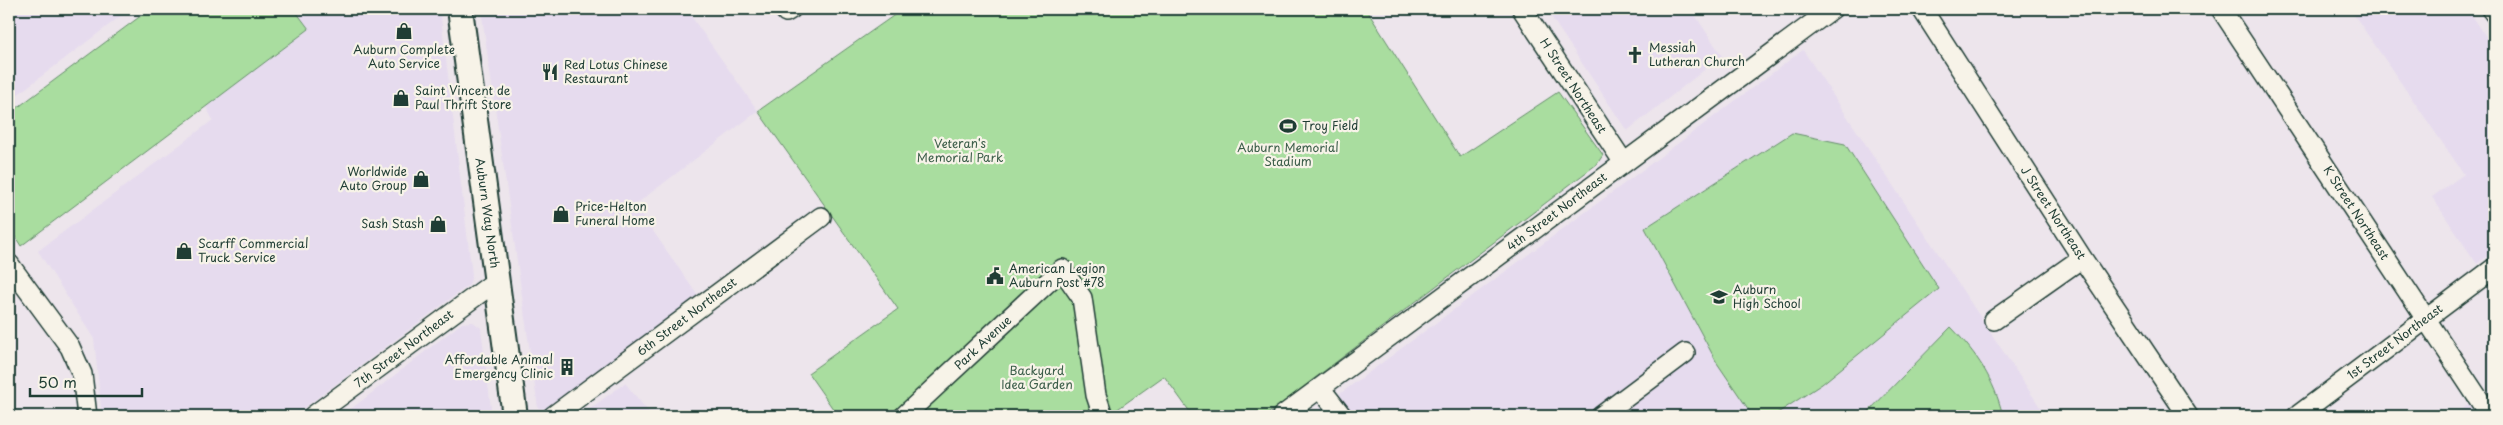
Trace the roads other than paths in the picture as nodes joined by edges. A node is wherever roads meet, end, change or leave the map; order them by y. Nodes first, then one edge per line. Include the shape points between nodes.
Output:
1 (460, 9) edge
2 (784, 9) edge
3 (791, 9) edge
4 (1522, 9) edge
5 (1832, 9) edge
6 (1922, 9) edge
7 (2222, 9) edge
8 (2491, 9) edge
9 (2494, 13) edge
10 (1624, 163) junction
11 (821, 217) dead end
12 (2082, 258) junction
13 (9, 264) edge
14 (2494, 268) edge
15 (496, 281) junction
16 (2426, 319) junction
17 (1994, 320) dead end
18 (1685, 353) dead end
19 (1321, 389) junction
20 (87, 416) edge
21 (313, 416) edge
22 (515, 416) edge
23 (554, 416) edge
24 (904, 416) edge
25 (1103, 416) edge
26 (1282, 416) edge
27 (1342, 416) edge
28 (1601, 416) edge
29 (2188, 416) edge
30 (2297, 416) edge
31 (2490, 416) edge

1 - 15 main road, Auburn Way North
2 - 3 street via 786,12
4 - 10 street, H Street Northeast
5 - 10 street, 4th Street Northeast
6 - 12 street, J Street Northeast
7 - 16 street, K Street Northeast
8 - 9 street
10 - 19 street, 4th Street Northeast
11 - 23 street, 6th Street Northeast
12 - 17 street
12 - 29 street, J Street Northeast
13 - 20 street via 70,347 82,374
14 - 16 street, 1st Street Northeast
15 - 21 street, 7th Street Northeast
15 - 22 main road, Auburn Way North
16 - 30 street, 1st Street Northeast
16 - 31 street, K Street Northeast
18 - 28 street
19 - 26 street, 4th Street Northeast
19 - 27 street
24 - 25 street, Park Avenue via 1062,269 1082,298 1096,395

